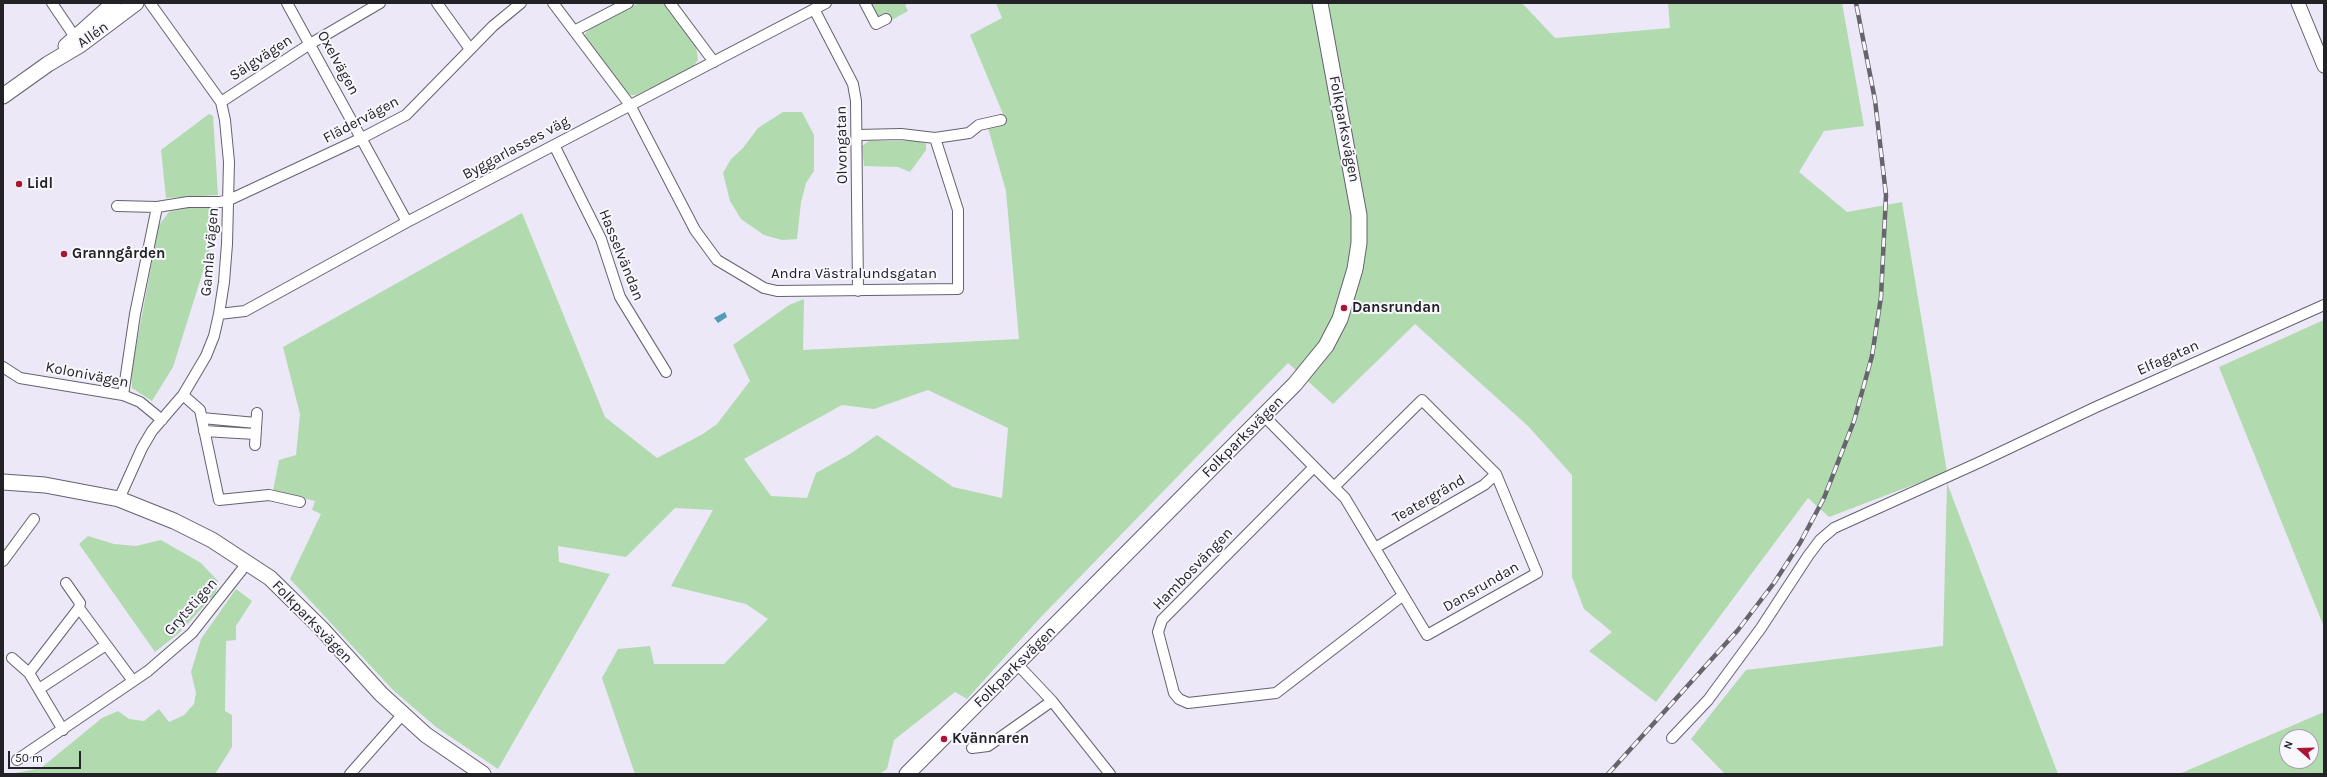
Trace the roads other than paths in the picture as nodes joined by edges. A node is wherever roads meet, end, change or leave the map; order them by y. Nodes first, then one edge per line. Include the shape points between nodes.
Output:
1 (52, 3) edge
2 (114, 3) edge
3 (136, 3) edge
4 (150, 3) edge
5 (287, 3) edge
6 (380, 3) edge
7 (437, 3) edge
8 (521, 3) edge
9 (553, 3) edge
10 (628, 3) edge
11 (670, 3) edge
12 (826, 3) edge
13 (865, 3) edge
14 (1320, 3) edge
15 (2298, 3) edge
16 (814, 9) junction
17 (886, 19) dead end
18 (574, 31) junction
19 (78, 41) junction
20 (310, 44) junction
21 (470, 49) junction
22 (714, 62) junction
23 (2324, 66) edge
24 (3, 96) edge
25 (221, 102) junction
26 (630, 105) junction
27 (1001, 120) dead end
28 (858, 135) junction
29 (362, 138) junction
30 (934, 138) junction
31 (554, 145) junction
32 (229, 200) junction
33 (117, 206) dead end
34 (157, 207) junction
35 (407, 222) junction
36 (858, 290) junction
37 (2324, 305) edge
38 (219, 314) junction
39 (3, 367) edge
40 (666, 372) dead end
41 (123, 395) junction
42 (183, 395) junction
43 (257, 412) dead end
44 (1264, 416) junction
45 (202, 418) junction
46 (162, 420) junction
47 (256, 423) junction
48 (204, 431) junction
49 (256, 434) junction
50 (255, 445) dead end
51 (1314, 467) junction
52 (1496, 474) junction
53 (3, 482) edge
54 (1334, 487) junction
55 (119, 499) junction
56 (300, 502) dead end
57 (34, 519) dead end
58 (1375, 548) junction
59 (3, 561) edge
60 (248, 562) junction
61 (66, 583) dead end
62 (1402, 596) junction
63 (79, 608) junction
64 (106, 645) junction
65 (12, 658) dead end
66 (1018, 665) junction
67 (29, 672) junction
68 (133, 681) junction
69 (40, 689) junction
70 (1052, 701) junction
71 (403, 714) junction
72 (63, 730) junction
73 (1672, 738) dead end
74 (972, 748) dead end
75 (17, 760) dead end
76 (350, 774) edge
77 (482, 774) edge
78 (907, 774) edge
79 (1110, 774) edge

1 - 19 street
2 - 19 main road, Allén
3 - 19 main road, Allén
4 - 25 street, Gamla vägen
5 - 20 street, Oxelvägen
6 - 20 street, Sälgvägen
7 - 21 street
8 - 21 street, Flädervägen
9 - 18 street, Andra Västralundsgatan
10 - 18 street
11 - 22 street
12 - 16 street, Byggarlasses väg
13 - 17 street via 876,24
14 - 44 main road, Folkparksvägen via 1356,192 1359,243 1350,291 1340,319 1326,346 1308,370
15 - 23 street
16 - 22 street, Byggarlasses väg
16 - 28 street, Olvongatan via 853,84
18 - 26 street, Andra Västralundsgatan
19 - 24 main road, Allén
20 - 25 street, Sälgvägen
20 - 29 street, Oxelvägen
21 - 29 street, Flädervägen via 406,115
22 - 26 street, Byggarlasses väg
25 - 32 street, Gamla vägen via 228,137
26 - 31 street, Byggarlasses väg
26 - 36 street, Andra Västralundsgatan via 692,224 717,260 764,288 778,291
27 - 30 street via 979,125 969,133
28 - 30 street via 901,134
28 - 36 street, Olvongatan
29 - 32 street, Flädervägen
29 - 35 street, Oxelvägen
30 - 36 street, Andra Västralundsgatan via 958,210 958,289
31 - 35 street, Byggarlasses väg
31 - 40 street, Hasselvändan via 602,238 620,297
32 - 34 street, Flädervägen
32 - 38 street, Gamla vägen via 224,282
33 - 34 street, Flädervägen
34 - 41 street via 135,314
35 - 38 street, Byggarlasses väg via 245,311
37 - 73 street, Elfagatan via 1834,528 1820,540 1808,556 1761,628 1708,700
38 - 42 street, Gamla vägen via 206,356
39 - 41 street, Kolonivägen via 20,378
41 - 46 street, Kolonivägen via 140,402
42 - 45 street via 200,410
42 - 46 street, Gamla vägen
43 - 47 street
44 - 51 street, Dansrundan
44 - 66 main road, Folkparksvägen
45 - 47 street
45 - 48 street
46 - 55 street, Gamla vägen via 152,431 134,461
47 - 49 street
48 - 49 street
48 - 56 street via 219,500 269,495
49 - 50 street
51 - 54 street, Dansrundan
51 - 62 street, Hambosvängen via 1162,620 1158,632 1174,693 1188,703 1276,693
52 - 54 street, Dansrundan via 1422,400
52 - 58 street, Teatergränd via 1484,485
52 - 62 street, Dansrundan via 1537,573 1427,635
53 - 55 main road, Folkparksvägen via 75,489
54 - 58 street, Dansrundan via 1345,498
55 - 60 main road, Folkparksvägen via 174,521
57 - 59 street
58 - 62 street, Dansrundan
60 - 68 street, Grytstigen via 192,633
60 - 71 main road, Folkparksvägen via 294,600 376,689
61 - 63 street via 80,603
63 - 64 street
63 - 67 street
64 - 68 street
64 - 69 street
65 - 67 street
66 - 70 street
66 - 78 main road, Folkparksvägen
67 - 69 street
68 - 72 street, Grytstigen
69 - 72 street
70 - 74 street via 988,746
70 - 79 street
71 - 76 street
71 - 77 main road, Folkparksvägen via 426,735
72 - 75 street, Grytstigen

